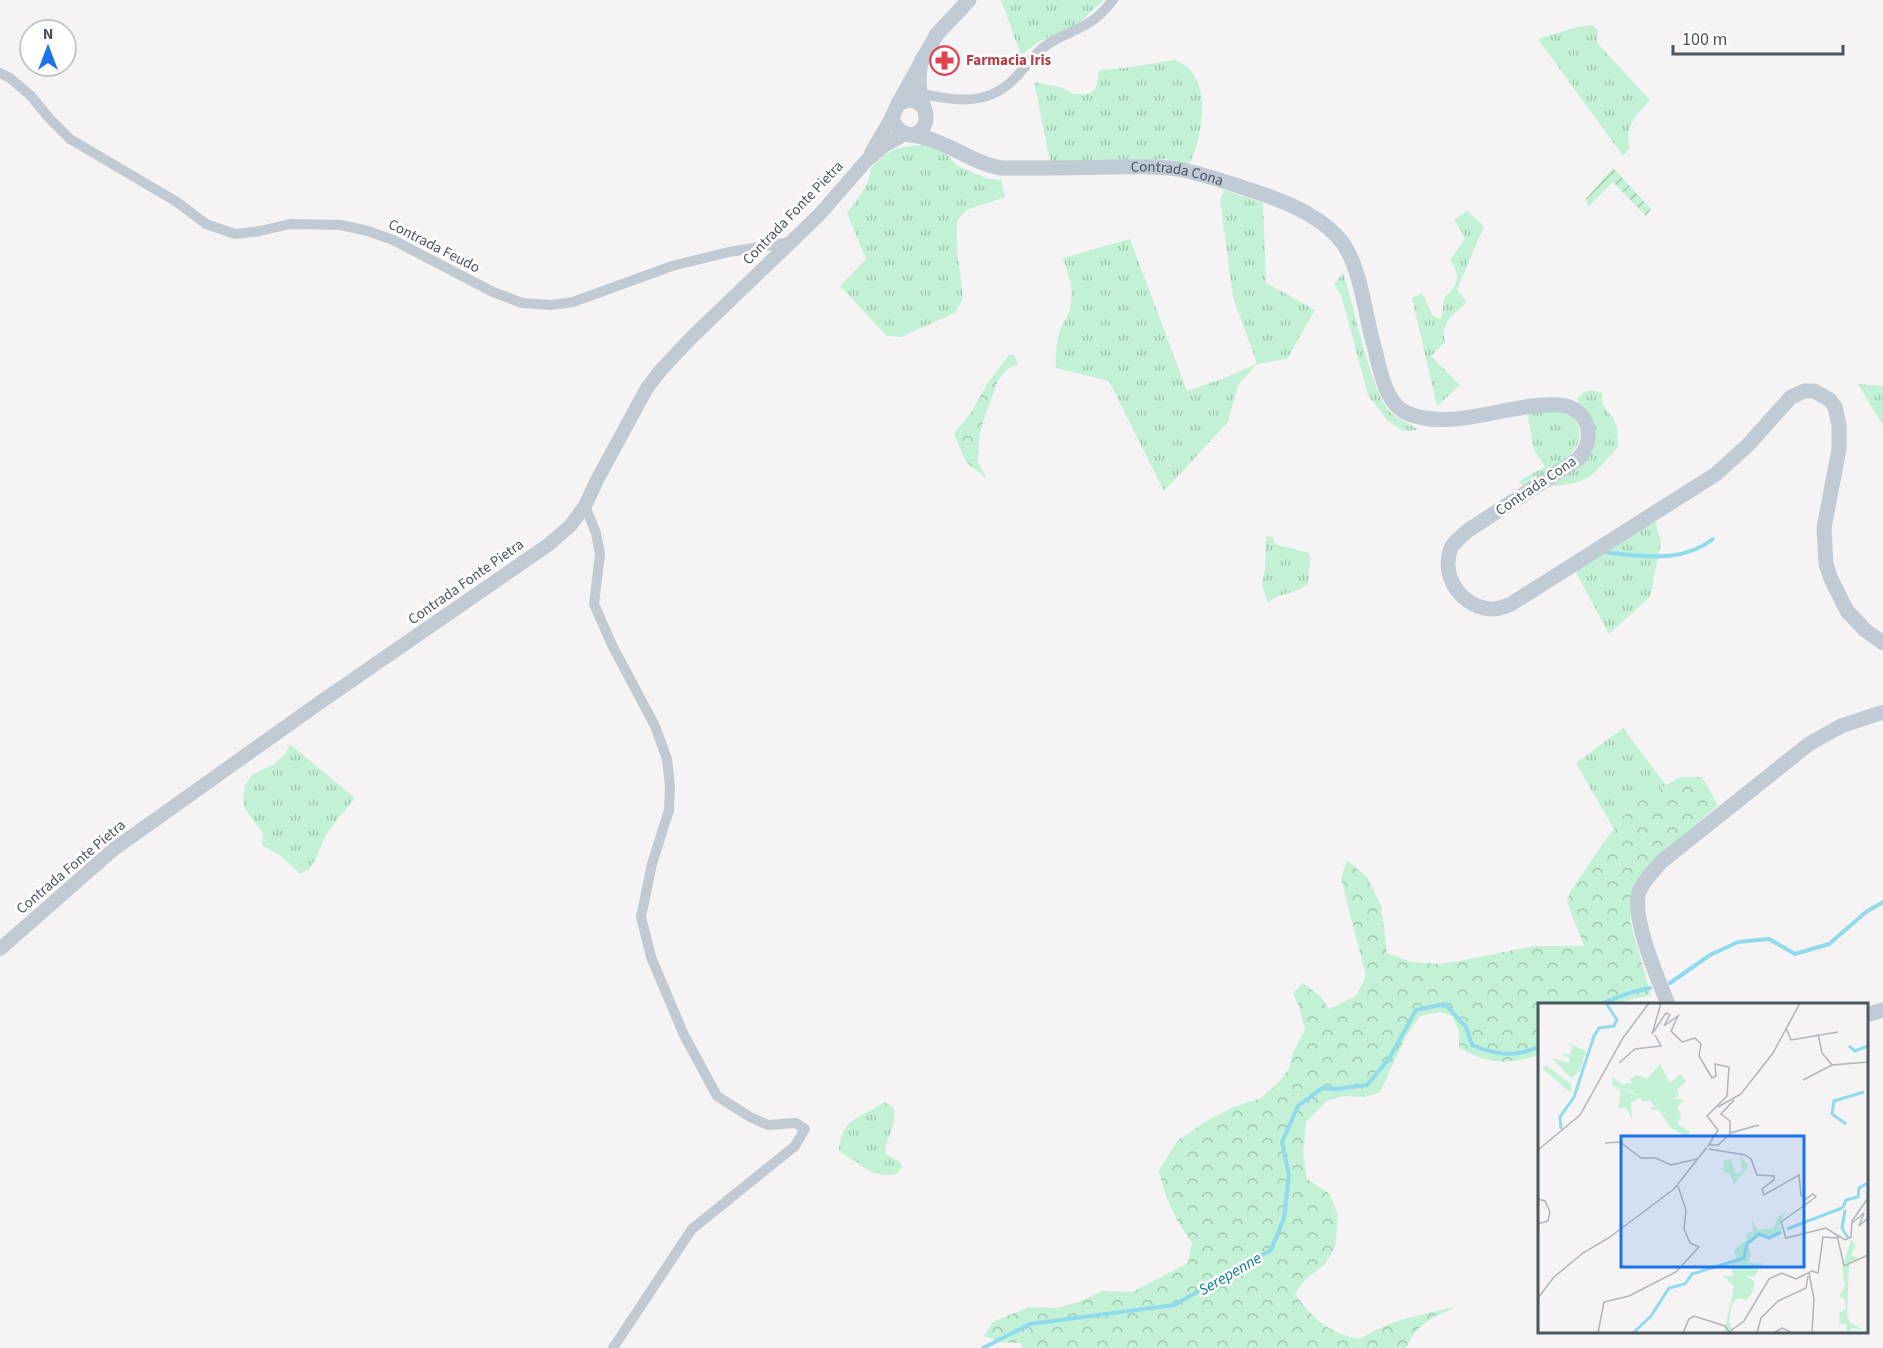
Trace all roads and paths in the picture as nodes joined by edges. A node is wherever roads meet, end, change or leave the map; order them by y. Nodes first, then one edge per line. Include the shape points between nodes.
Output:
1 (969, 0) edge
2 (1113, 0) edge
3 (922, 59) junction
4 (0, 73) edge
5 (923, 107) junction
6 (895, 111) junction
7 (908, 134) junction
8 (957, 150) junction
9 (867, 160) junction
10 (790, 242) junction
11 (585, 506) junction
12 (1883, 643) edge
13 (1883, 712) edge
14 (0, 949) edge
15 (1667, 1003) edge
16 (1883, 1010) edge
17 (1868, 1014) edge
18 (613, 1348) edge

1 - 3 main road via 937,34
2 - 5 street via 1097,17 1048,44 995,94
3 - 5 main road via 919,76
3 - 6 main road
4 - 10 street, Contrada Feudo via 31,96 70,139 177,202 206,224 235,234 290,224 341,225 369,231 522,303 573,302 672,266
5 - 6 main road via 909,100
5 - 7 main road via 921,129
5 - 8 main road, Contrada Cona
6 - 7 main road via 896,128
6 - 9 street
7 - 8 main road, Contrada Cona via 935,139
7 - 9 street
8 - 12 main road, Contrada Cona via 1001,168 1182,170 1280,200 1313,216 1343,244 1356,272 1379,365 1398,408 1426,418 1550,405 1579,412 1589,439 1578,459 1467,531 1452,546 1448,561 1450,578 1456,591 1476,605 1494,609 1511,604 1716,474 1791,397 1804,391 1825,396 1835,407 1839,433 1824,528 1826,564 1846,611
9 - 10 street, Contrada Fonte Pietra
10 - 11 street, Contrada Fonte Pietra via 660,371 647,388
11 - 14 street, Contrada Fonte Pietra via 548,545 114,849
11 - 18 street via 600,554 594,604 656,726 668,759 669,810 641,917 651,957 684,1035 717,1096 768,1125 796,1123 805,1129 795,1146 692,1228
13 - 15 main road via 1840,726 1809,744 1661,862 1644,883 1637,911
16 - 17 main road

